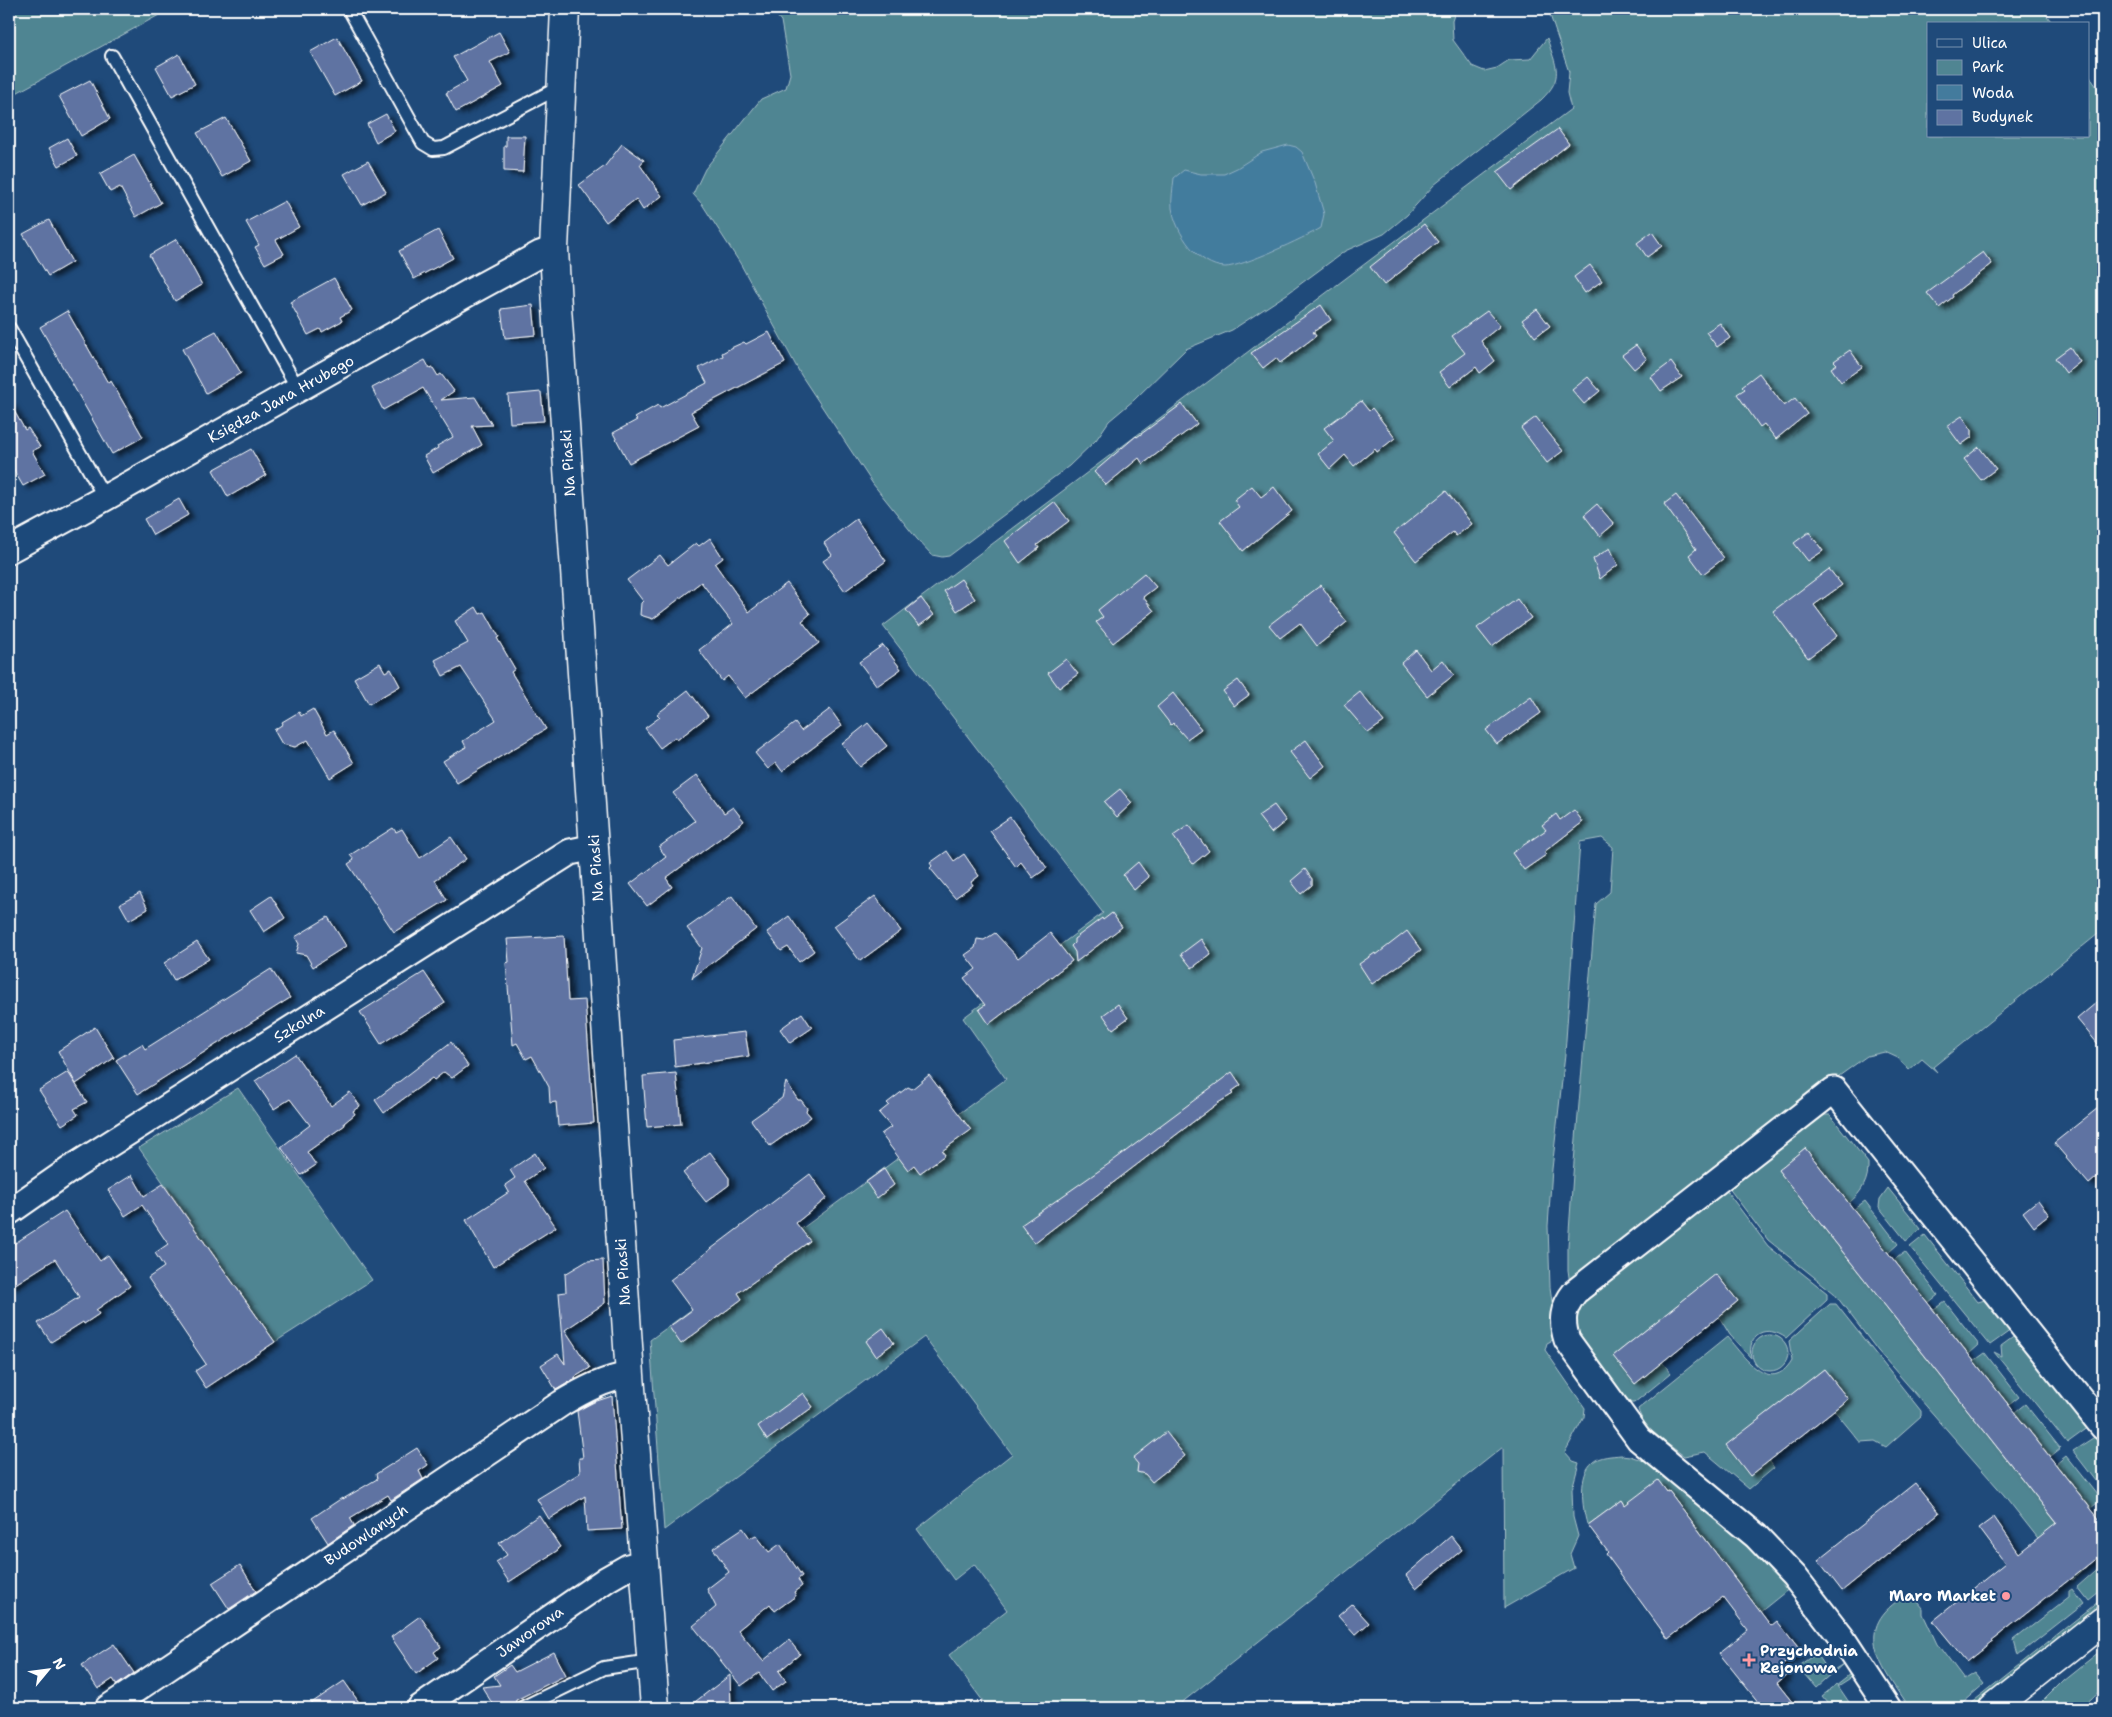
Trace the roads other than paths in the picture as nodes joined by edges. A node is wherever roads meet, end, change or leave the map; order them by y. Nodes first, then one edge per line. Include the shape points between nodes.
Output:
1 (349, 9) edge
2 (565, 18) edge
3 (112, 56) dead end
4 (562, 86) junction
5 (554, 249) junction
6 (9, 328) edge
7 (298, 390) junction
8 (105, 498) junction
9 (9, 550) edge
10 (594, 847) junction
11 (9, 1212) edge
12 (630, 1376) junction
13 (2103, 1427) edge
14 (644, 1563) junction
15 (2101, 1627) edge
16 (651, 1661) junction
17 (108, 1708) edge
18 (420, 1708) edge
19 (522, 1708) edge
20 (655, 1708) edge
21 (1888, 1708) edge
22 (1993, 1708) edge

1 - 4 lane via 423,143 433,149 444,148
2 - 4 street, Na Piaski
3 - 7 lane
4 - 5 street, Na Piaski
5 - 7 street, Księdza Jana Hrubego via 479,287
5 - 10 street, Na Piaski
6 - 8 lane
7 - 8 street, Księdza Jana Hrubego
8 - 9 street, Księdza Jana Hrubego
10 - 11 street, Szkolna via 570,852 75,1166
10 - 12 street, Na Piaski
12 - 14 street, Na Piaski
12 - 17 street, Budowlanych via 615,1377 562,1403
13 - 21 street via 1834,1090 1575,1292 1567,1302 1563,1320 1567,1340 1639,1439 1756,1536 1794,1576 1842,1638
14 - 16 street, Na Piaski
14 - 18 street, Jaworowa via 607,1579
15 - 22 street
16 - 19 lane via 604,1668
16 - 20 street, Na Piaski

